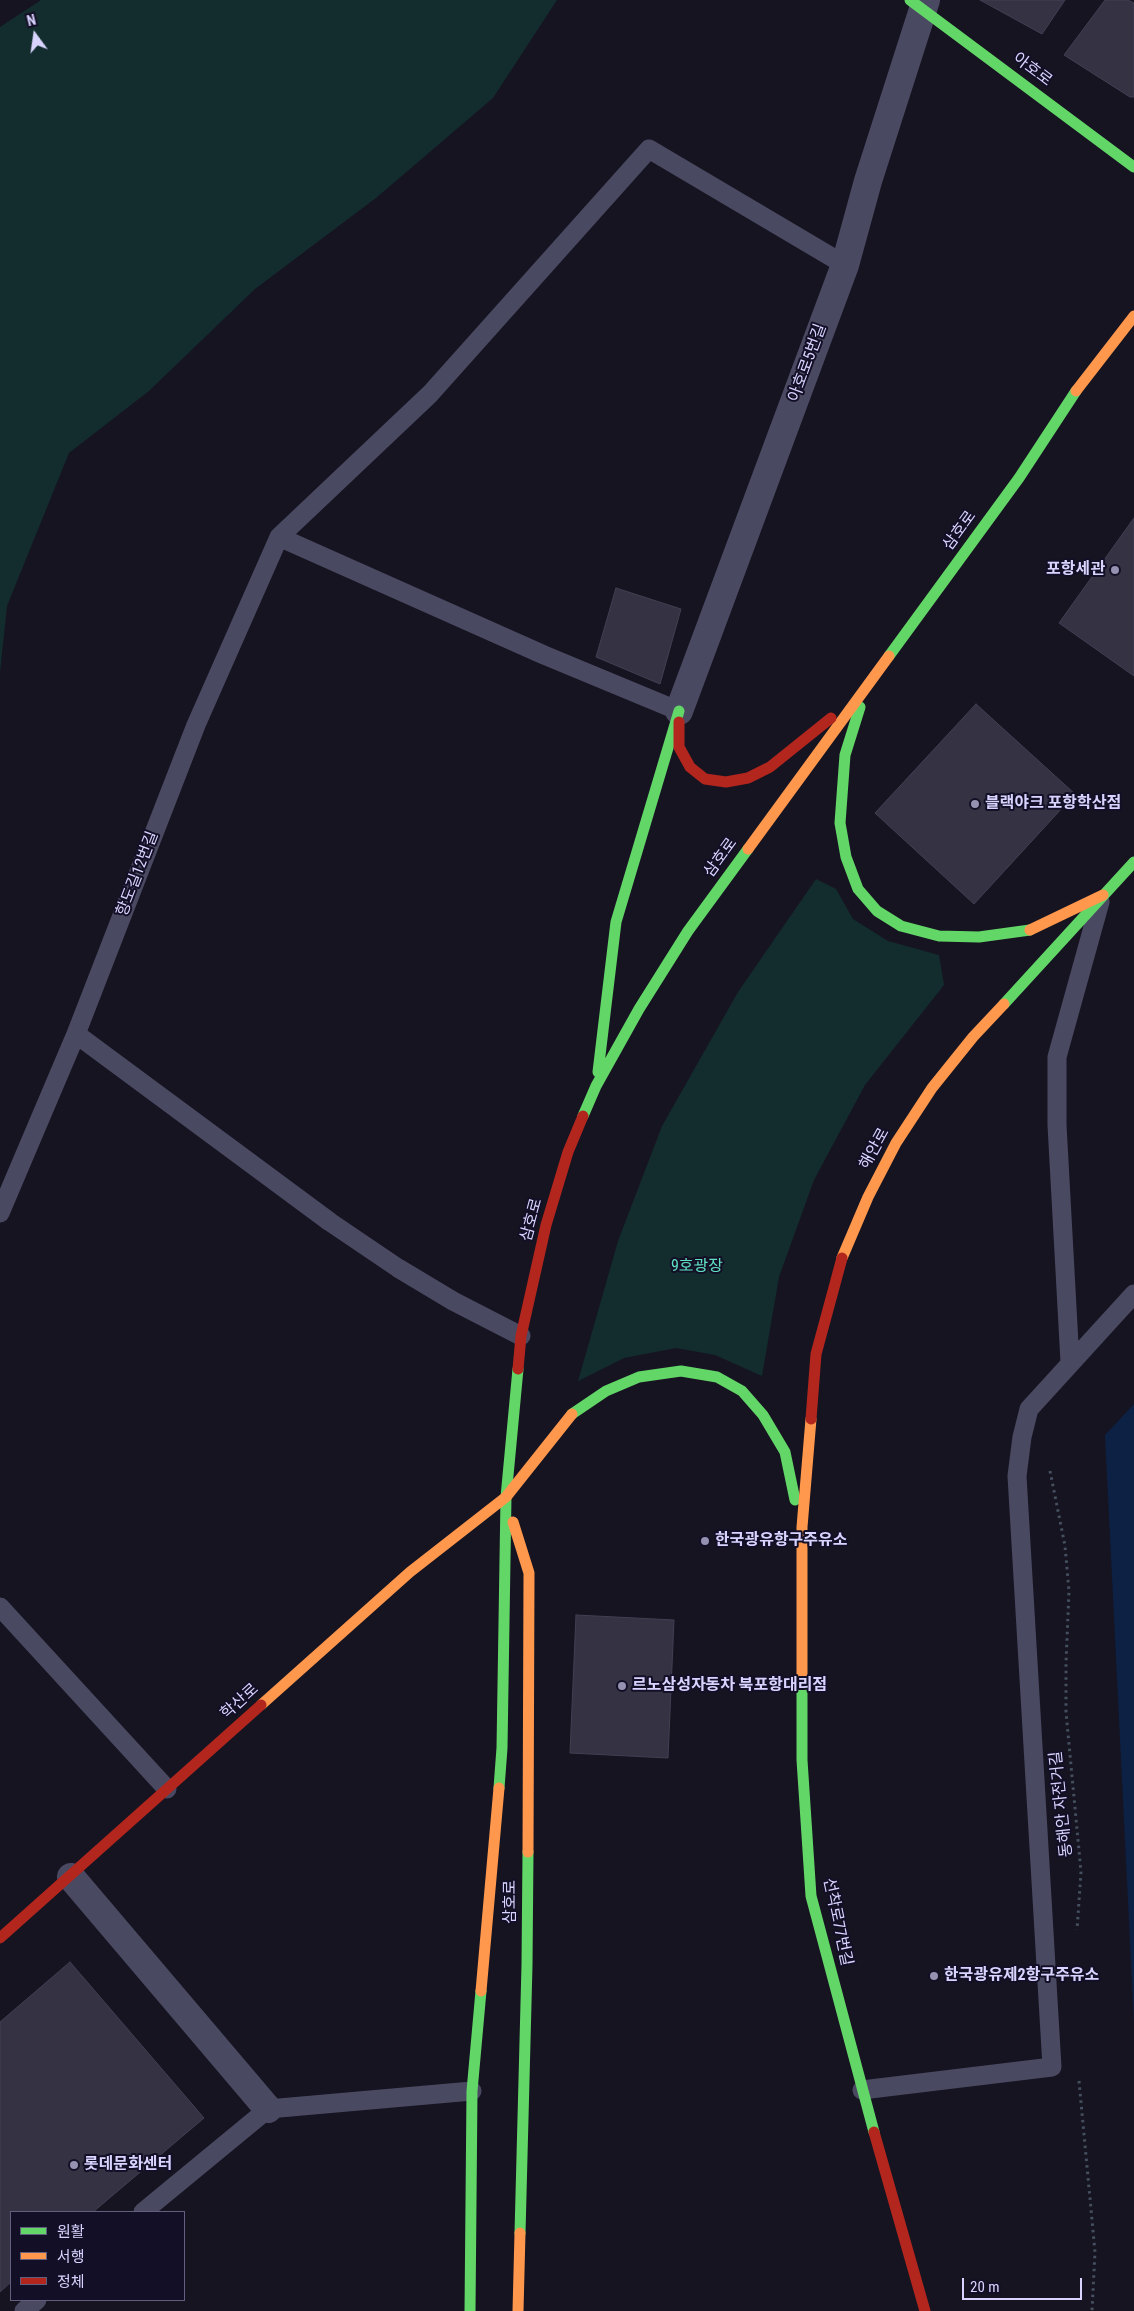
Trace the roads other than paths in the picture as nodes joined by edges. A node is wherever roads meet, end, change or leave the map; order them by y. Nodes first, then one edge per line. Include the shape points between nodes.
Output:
1 (920, 3) edge
2 (1134, 167) edge
3 (845, 265) junction
4 (1134, 316) edge
5 (279, 537) junction
6 (865, 690) junction
7 (678, 711) junction
8 (1134, 862) edge
9 (1102, 895) junction
10 (76, 1034) junction
11 (596, 1086) junction
12 (0, 1213) edge
13 (1134, 1294) edge
14 (521, 1336) junction
15 (1070, 1362) junction
16 (506, 1496) junction
17 (802, 1527) junction
18 (0, 1606) edge
19 (167, 1789) junction
20 (71, 1877) junction
21 (0, 1938) edge
22 (862, 2090) junction
23 (472, 2091) junction
24 (268, 2109) junction
25 (144, 2211) edge
26 (36, 2301) edge
27 (24, 2311) edge
28 (470, 2311) edge
29 (518, 2311) edge
30 (925, 2311) edge

1 - 2 main road, 아호로
1 - 3 street, 아호로5번길
3 - 5 lane via 648,149 430,394
3 - 7 street, 아호로5번길
4 - 6 main road, 삼호로
5 - 7 lane
5 - 10 lane, 항도길12번길 via 196,725
6 - 7 main road via 770,767 748,778 726,782 705,779 690,768 678,747
6 - 9 main road via 846,755 840,823 846,857 858,889 877,911 901,926 939,936 979,937 1033,930
6 - 11 main road, 삼호로 via 688,931
7 - 11 main road via 616,922
8 - 9 main road, 해안로
9 - 15 lane via 1056,1057
9 - 17 main road, 해안로 via 973,1037 932,1088 896,1143 868,1197 845,1248 816,1354
10 - 12 lane, 항도길12번길
10 - 14 lane via 337,1227 398,1268
11 - 14 main road, 삼호로 via 565,1162 546,1225
13 - 15 lane
14 - 16 main road, 삼호로
15 - 22 lane via 1029,1409 1017,1476 1052,2067
16 - 17 main road, 학산로 via 574,1412 606,1391 640,1377 681,1370 717,1377 742,1391 763,1414 785,1452
16 - 19 main road, 학산로 via 410,1572
16 - 23 main road, 삼호로 via 502,1748
16 - 29 main road, 삼호로 via 529,1573 527,1965
17 - 22 main road, 선착로77번길 via 802,1760 811,1896
18 - 19 lane
19 - 20 main road, 학산로
20 - 21 main road, 학산로
20 - 24 street
22 - 30 main road, 선착로77번길
23 - 24 lane
23 - 28 main road, 삼호로
24 - 25 lane
26 - 27 lane

